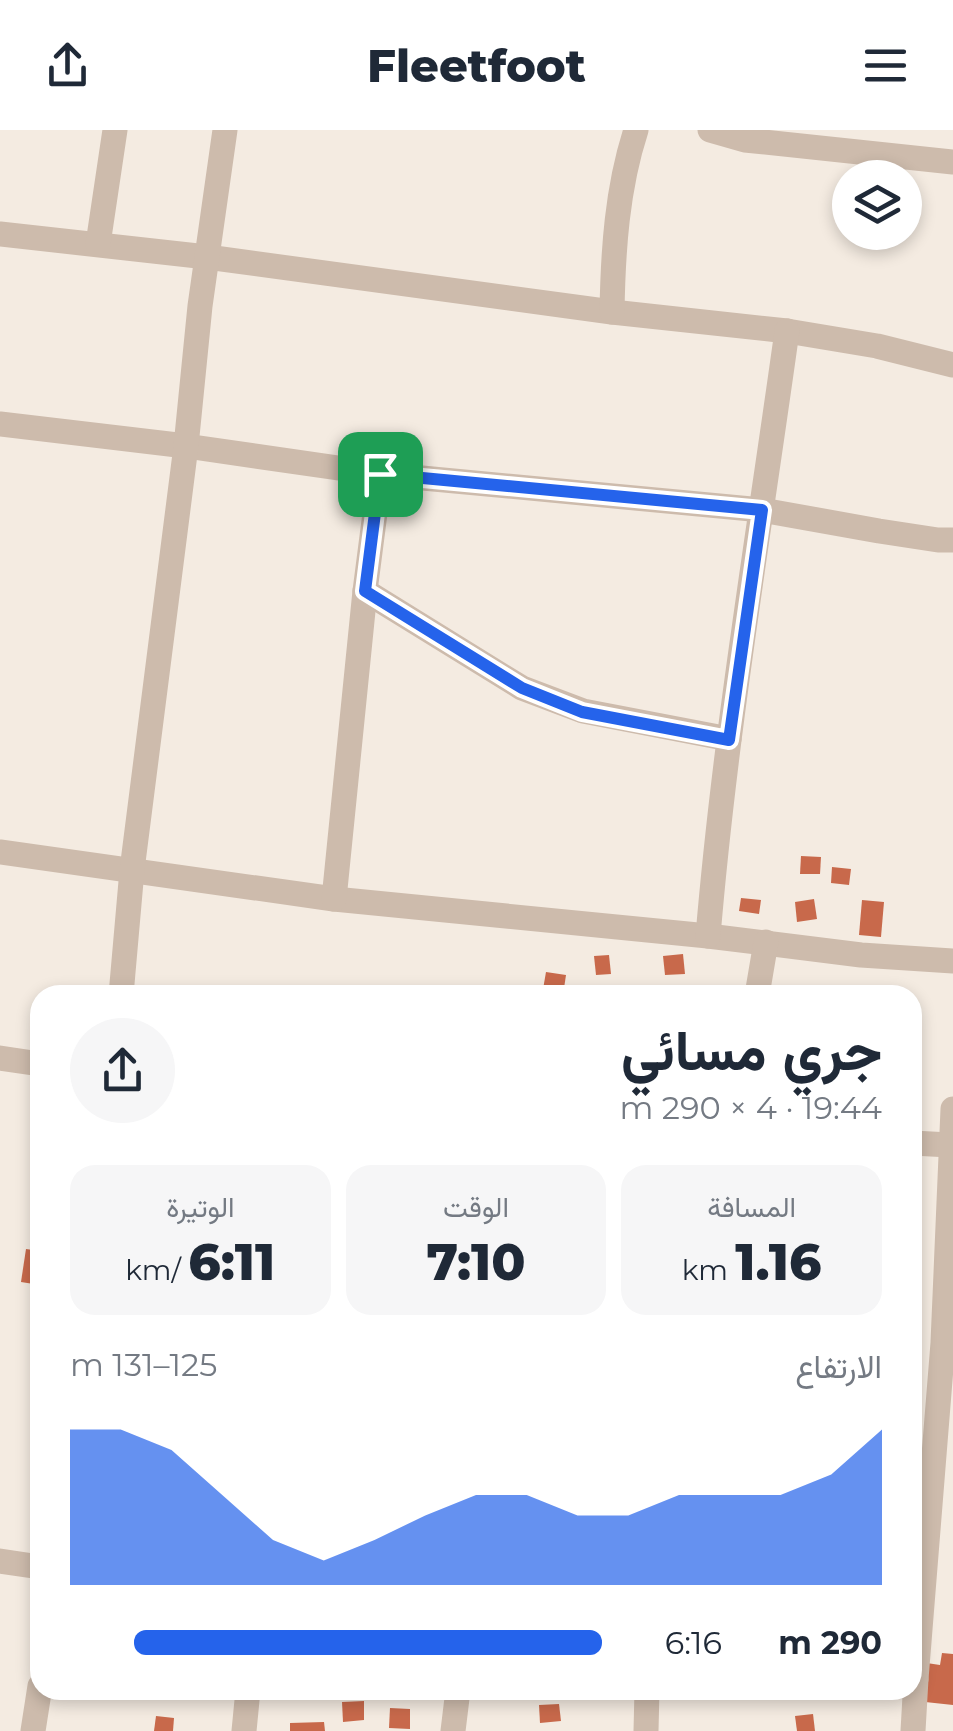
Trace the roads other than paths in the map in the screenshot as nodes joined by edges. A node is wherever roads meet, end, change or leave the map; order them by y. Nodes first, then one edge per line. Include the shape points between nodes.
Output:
1 (114, 130) edge
2 (225, 130) edge
3 (636, 130) edge
4 (710, 130) edge
5 (953, 162) edge
6 (0, 234) edge
7 (98, 244) junction
8 (208, 257) junction
9 (612, 312) junction
10 (787, 332) junction
11 (953, 365) edge
12 (0, 424) edge
13 (186, 446) junction
14 (380, 474) junction
15 (762, 510) junction
16 (953, 540) edge
17 (365, 591) junction
18 (729, 740) junction
19 (0, 852) edge
20 (132, 870) junction
21 (334, 899) junction
22 (708, 936) junction
23 (766, 942) junction
24 (953, 961) edge
25 (122, 985) edge
26 (759, 985) edge
27 (0, 1058) edge
28 (30, 1062) edge
29 (953, 1108) edge
30 (922, 1143) edge
31 (950, 1145) junction
32 (950, 1250) edge
33 (948, 1343) edge
34 (942, 1510) edge
35 (0, 1561) edge
36 (30, 1565) edge
37 (922, 1631) edge
38 (38, 1700) edge
39 (247, 1700) edge
40 (457, 1700) edge
41 (647, 1700) edge
42 (914, 1700) edge
43 (33, 1731) edge
44 (244, 1731) edge
45 (453, 1731) edge
46 (646, 1731) edge
47 (913, 1731) edge

1 - 7 street
2 - 8 street
3 - 9 street via 613,256
4 - 5 street via 744,140
6 - 7 street
7 - 8 street
8 - 9 street
8 - 13 street
9 - 10 street
10 - 11 street
10 - 15 street
12 - 13 street
13 - 14 street
13 - 20 street
14 - 15 street
14 - 17 street
15 - 16 street
15 - 18 street
17 - 18 street via 522,688 582,712
17 - 21 street
18 - 22 street
19 - 20 street
20 - 21 street
20 - 25 street
21 - 22 street
22 - 23 street
23 - 24 street
23 - 26 street
27 - 28 street
29 - 31 street
30 - 31 street
31 - 32 street
32 - 33 street
33 - 34 street
34 - 37 street
35 - 36 street
38 - 43 street
39 - 44 street
40 - 45 street
41 - 46 street
42 - 47 street

